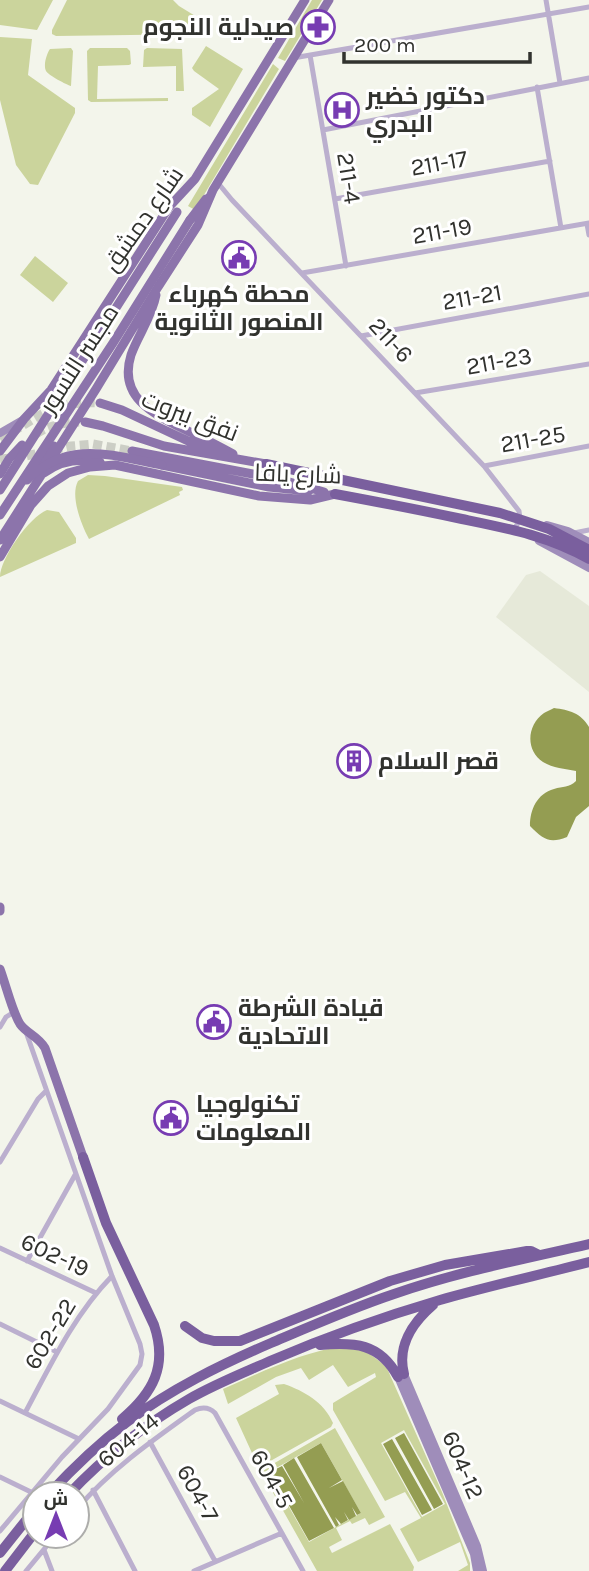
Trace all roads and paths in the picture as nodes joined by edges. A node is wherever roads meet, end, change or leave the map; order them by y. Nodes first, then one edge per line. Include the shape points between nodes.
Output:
1 (305, 0) edge
2 (329, 0) edge
3 (546, 0) edge
4 (589, 7) edge
5 (549, 14) junction
6 (310, 55) junction
7 (293, 58) junction
8 (588, 78) edge
9 (560, 83) junction
10 (589, 87) edge
11 (537, 88) junction
12 (323, 130) junction
13 (550, 161) junction
14 (195, 179) junction
15 (216, 186) junction
16 (335, 199) junction
17 (588, 224) edge
18 (561, 228) junction
19 (589, 235) edge
20 (346, 266) junction
21 (302, 273) junction
22 (158, 286) junction
23 (589, 294) edge
24 (361, 336) junction
25 (589, 364) edge
26 (415, 393) junction
27 (100, 403) tunnel mouth
28 (24, 419) junction
29 (85, 422) tunnel mouth
30 (71, 427) junction
31 (0, 433) edge
32 (22, 444) dead end
33 (589, 446) edge
34 (0, 451) edge
35 (132, 451) tunnel mouth
36 (233, 454) junction
37 (266, 464) junction
38 (116, 465) junction
39 (484, 466) junction
40 (0, 474) edge
41 (40, 476) junction
42 (0, 490) edge
43 (324, 492) junction
44 (13, 494) junction
45 (335, 494) junction
46 (0, 515) edge
47 (523, 520) junction
48 (0, 521) edge
49 (514, 530) junction
50 (589, 530) edge
51 (574, 533) junction
52 (0, 540) edge
53 (589, 542) edge
54 (589, 550) edge
55 (0, 557) edge
56 (589, 559) edge
57 (589, 568) edge
58 (0, 969) edge
59 (15, 1011) junction
60 (0, 1027) edge
61 (25, 1030) junction
62 (46, 1091) junction
63 (83, 1157) joint
64 (0, 1162) edge
65 (75, 1174) junction
66 (589, 1244) edge
67 (0, 1248) edge
68 (540, 1255) junction
69 (27, 1261) junction
70 (589, 1262) edge
71 (111, 1276) junction
72 (96, 1293) junction
73 (442, 1300) junction
74 (0, 1324) edge
75 (185, 1326) dead end
76 (305, 1346) junction
77 (57, 1352) junction
78 (401, 1376) junction
79 (0, 1401) edge
80 (207, 1408) joint
81 (24, 1413) junction
82 (108, 1437) junction
83 (79, 1439) junction
84 (150, 1442) junction
85 (0, 1477) edge
86 (43, 1480) edge
87 (63, 1480) edge
88 (82, 1480) edge
89 (21, 1487) edge
90 (93, 1490) junction
91 (91, 1492) edge
92 (21, 1507) edge
93 (21, 1527) edge
94 (0, 1531) edge
95 (282, 1533) junction
96 (21, 1550) edge
97 (44, 1550) joint
98 (0, 1553) edge
99 (215, 1561) junction
100 (5, 1571) edge
101 (26, 1571) edge
102 (52, 1571) edge
103 (135, 1571) edge
104 (194, 1571) edge
105 (303, 1571) edge
106 (477, 1571) edge
107 (483, 1571) edge

1 - 14 main road, شارع دمشق
2 - 7 main road, شارع دمشق
3 - 5 street
4 - 5 street
5 - 6 street
5 - 9 street
6 - 7 street
6 - 12 street, 211-4
7 - 15 main road, شارع دمشق
8 - 9 street
8 - 10 street
9 - 11 street
11 - 12 street
11 - 13 street
12 - 16 street, 211-4
13 - 16 street, 211-17
13 - 18 street
14 - 28 main road, شارع دمشق via 169,207 51,390
14 - 42 main road, مجسر النسور, bridge
15 - 21 street, 211-6
15 - 22 main road, شارع دمشق via 198,225
15 - 44 main road, مجسر النسور, bridge
16 - 20 street, 211-4
17 - 18 street, 211-19
17 - 19 street
18 - 20 street, 211-19
20 - 21 street, 211-19
21 - 24 street, 211-6
22 - 30 main road, شارع دمشق
22 - 36 main road via 152,312 131,356 132,389 145,408
23 - 24 street, 211-21
24 - 26 street, 211-6
25 - 26 street, 211-23
26 - 39 street, 211-6
27 - 36 main road, نفق بيروت via 188,441
28 - 31 main road
28 - 34 main road, شارع دمشق
29 - 37 main road, شارع يافا via 164,446
30 - 41 main road
30 - 48 main road via 43,458
32 - 40 main road
33 - 39 street, 211-25
35 - 43 main road, نفق بيروت
36 - 37 main road, نفق بيروت
37 - 47 highway, شارع يافا
38 - 41 main road via 74,460
38 - 45 main road, شارع يافا via 259,496 310,500
38 - 55 main road, شارع يافا via 79,469 48,485
39 - 47 street, 211-6 via 517,505
41 - 52 main road
43 - 44 main road, bridge via 269,487 97,453 65,456 45,465
43 - 45 main road
44 - 46 main road, مجسر النسور, bridge
45 - 49 highway, شارع يافا
47 - 49 street
47 - 51 main road
47 - 54 highway, شارع يافا
49 - 56 highway, شارع يافا via 560,544
49 - 57 main road
50 - 51 street
51 - 53 main road
58 - 59 main road
59 - 60 street
59 - 61 main road
61 - 62 street
61 - 63 main road via 46,1048
62 - 64 street
62 - 65 street
63 - 82 highway via 101,1210 154,1325 159,1347 158,1370 149,1391
65 - 69 street
65 - 71 street
66 - 68 highway
67 - 69 street, 602-19
68 - 75 highway via 527,1251 445,1265 378,1286 240,1341 202,1338
68 - 82 highway via 395,1293 341,1313 216,1367
69 - 72 street, 602-19
70 - 73 highway
71 - 72 street, 602-22
71 - 83 street via 140,1344 141,1360 108,1409
72 - 77 street, 602-22
73 - 76 highway
73 - 78 highway via 423,1314 410,1332 401,1357
74 - 77 street
76 - 78 highway via 360,1345 384,1357
76 - 88 highway via 222,1381 172,1409
77 - 81 street, 602-22
78 - 106 main road, 604-12
78 - 107 main road, 604-12 via 477,1546
79 - 81 street
80 - 84 street, 604-14 via 195,1410
80 - 95 street, 604-5 via 215,1413
81 - 83 street
82 - 87 highway
83 - 86 street
84 - 90 street, 604-14
84 - 99 street, 604-7
85 - 89 street
90 - 91 street, 604-14
90 - 103 street
92 - 94 street
93 - 98 highway
95 - 99 street
95 - 105 street, 604-5
96 - 100 highway
97 - 101 street
97 - 102 street
99 - 104 street

